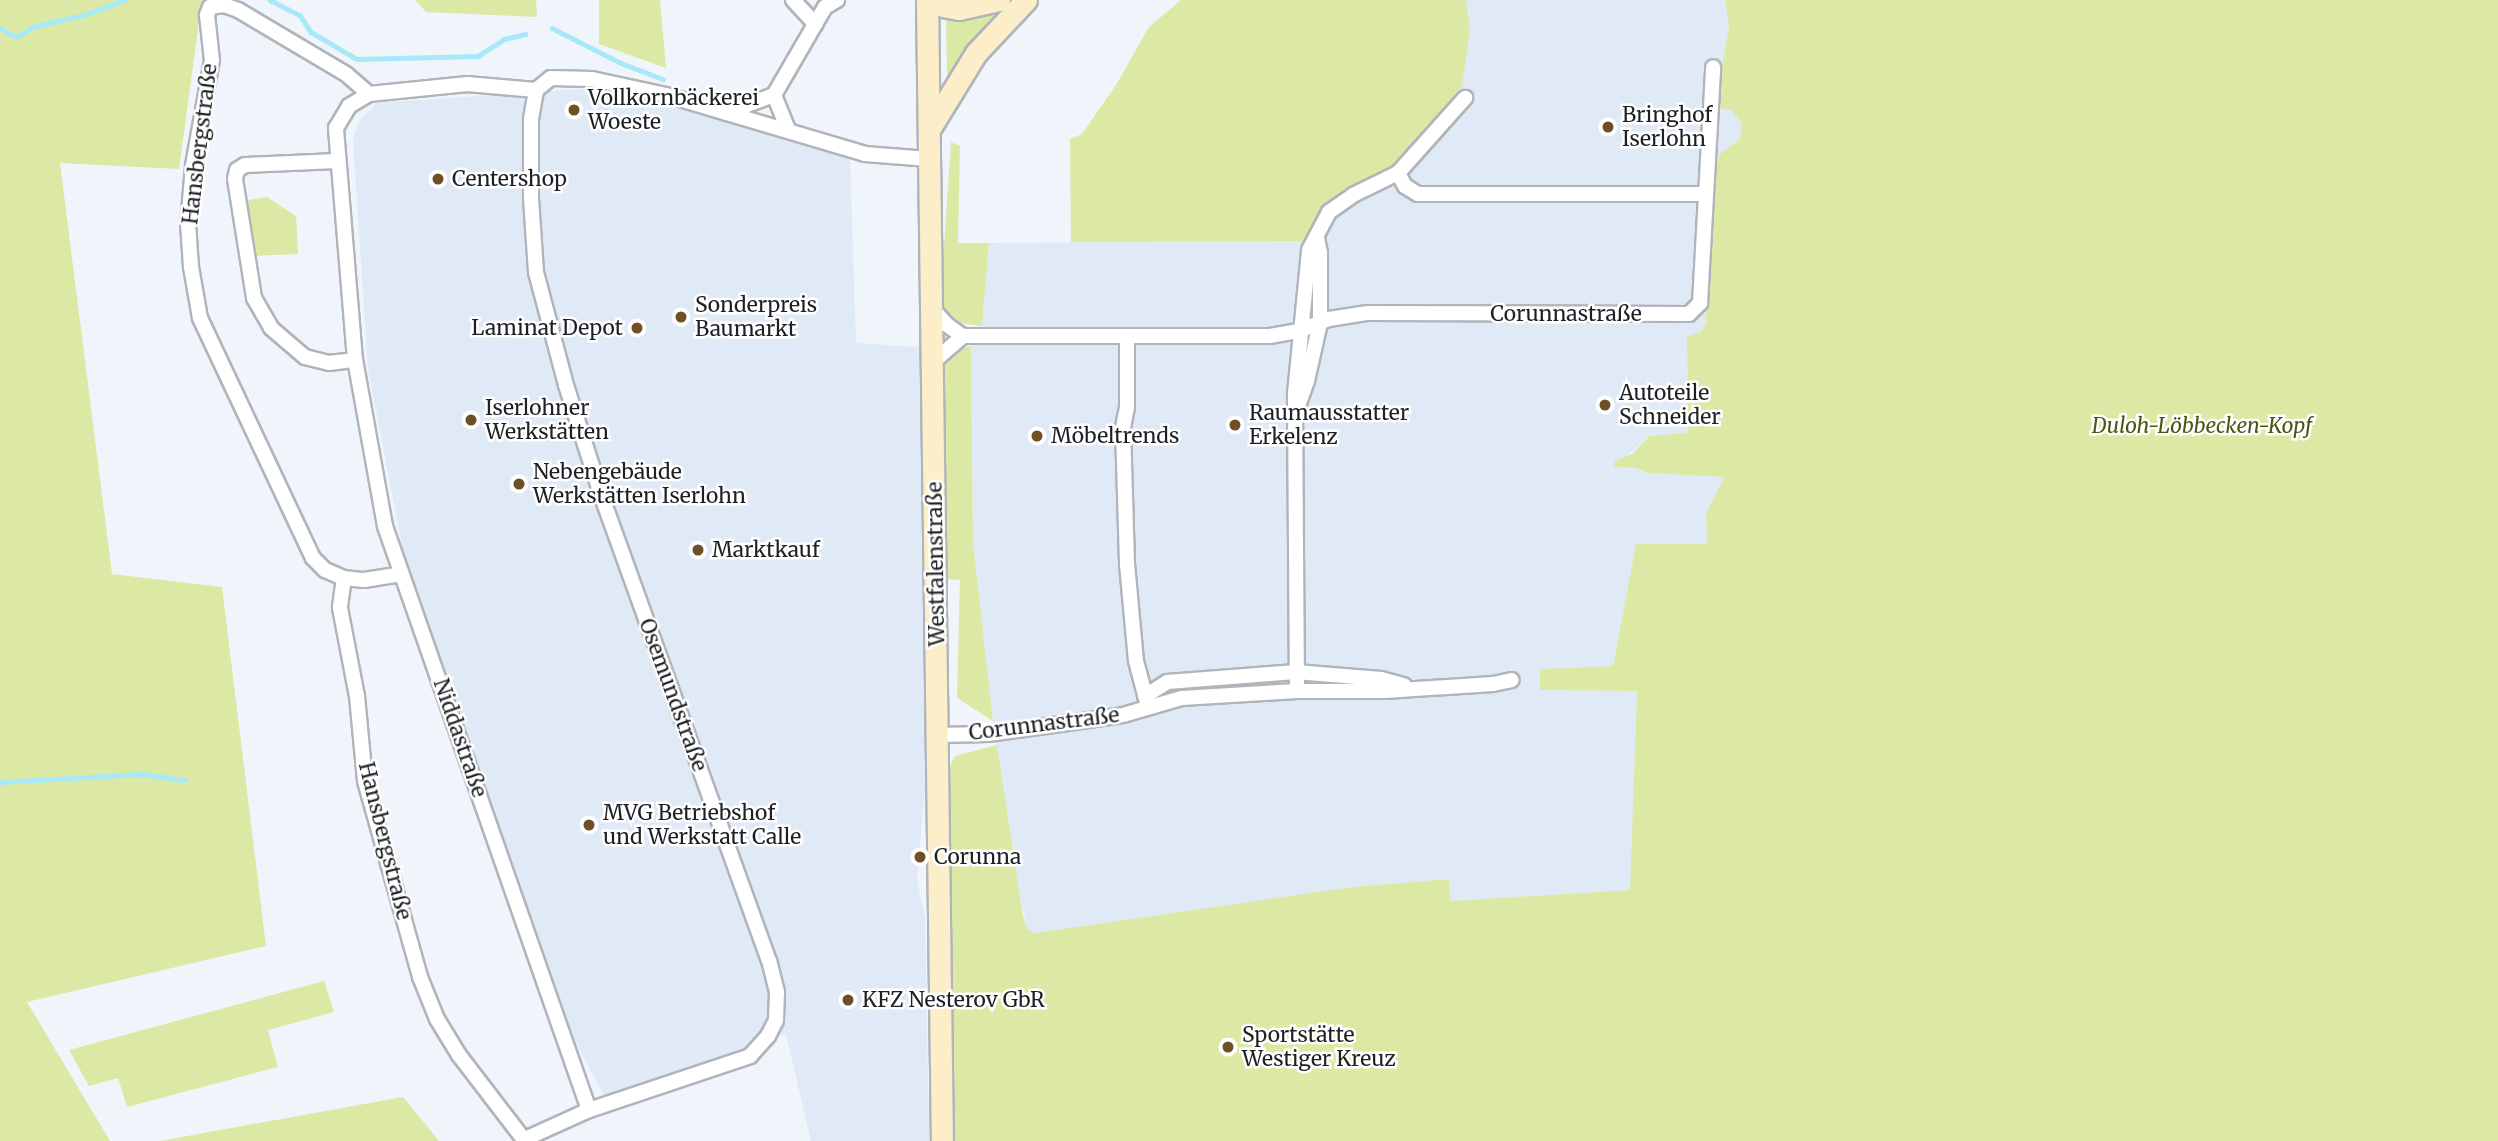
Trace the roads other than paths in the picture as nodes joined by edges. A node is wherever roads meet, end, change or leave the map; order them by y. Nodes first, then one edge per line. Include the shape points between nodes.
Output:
1 (793, 0) edge
2 (837, 0) edge
3 (927, 0) edge
4 (934, 0) edge
5 (999, 0) edge
6 (1026, 0) edge
7 (815, 24) junction
8 (1713, 67) dead end
9 (536, 90) junction
10 (369, 94) junction
11 (774, 94) junction
12 (1465, 98) dead end
13 (726, 114) junction
14 (788, 130) junction
15 (929, 130) junction
16 (929, 159) junction
17 (337, 161) junction
18 (1398, 173) junction
19 (1706, 194) junction
20 (1317, 237) junction
21 (931, 307) junction
22 (1320, 323) junction
23 (1298, 331) junction
24 (963, 336) junction
25 (1127, 336) junction
26 (355, 359) junction
27 (933, 362) junction
28 (1297, 407) junction
29 (402, 574) junction
30 (344, 578) junction
31 (1296, 672) junction
32 (1512, 680) dead end
33 (1413, 687) junction
34 (1297, 691) junction
35 (1147, 701) junction
36 (938, 735) junction
37 (589, 1110) junction
38 (942, 1135) edge
39 (525, 1140) edge

1 - 7 street
2 - 7 street via 825,7
3 - 15 main road, Westfalenstraße
4 - 5 main road via 959,9
6 - 15 main road via 976,53
7 - 11 street
8 - 19 street, Corunnastraße
9 - 10 street via 467,85
9 - 13 street via 551,78 592,79
9 - 37 street, Osemundstraße via 531,119 536,272 566,385 777,992 776,1020 750,1056
10 - 17 street, Niddastraße via 349,107 336,128
10 - 30 street, Hansbergstraße via 346,74 238,10 210,7 212,60 188,223 200,318 313,558 325,570
11 - 13 street
11 - 14 street
12 - 18 street
13 - 14 street
14 - 16 street via 865,155
15 - 16 main road, Westfalenstraße
16 - 21 main road, Westfalenstraße
17 - 26 street, Niddastraße
17 - 26 street via 245,164 235,179 254,298 271,328 305,357 329,363
18 - 19 street via 1405,186 1418,194
18 - 20 street via 1338,204 1321,223
19 - 22 street, Corunnastraße via 1700,303 1689,314 1368,313
20 - 22 street
20 - 23 street via 1306,258
21 - 24 street
21 - 27 main road, Westfalenstraße
22 - 23 street, Corunnastraße
22 - 28 street
23 - 25 street, Corunnastraße via 1270,336
23 - 28 street
24 - 25 street, Corunnastraße
24 - 27 street
25 - 35 street, Corunnastraße via 1128,585 1136,661
26 - 29 street, Niddastraße via 385,526
27 - 36 main road, Westfalenstraße
28 - 31 street
29 - 30 street
29 - 37 street, Niddastraße
30 - 39 street, Hansbergstraße via 340,608 357,696 365,781 420,977 458,1055
31 - 33 street, Corunnastraße via 1381,679
31 - 34 street
31 - 35 street, Corunnastraße via 1167,682
32 - 33 street, Corunnastraße
33 - 34 street, Corunnastraße
34 - 35 street, Corunnastraße
35 - 36 street, Corunnastraße via 1123,715 988,734
36 - 38 main road, Westfalenstraße
37 - 39 street, Osemundstraße

